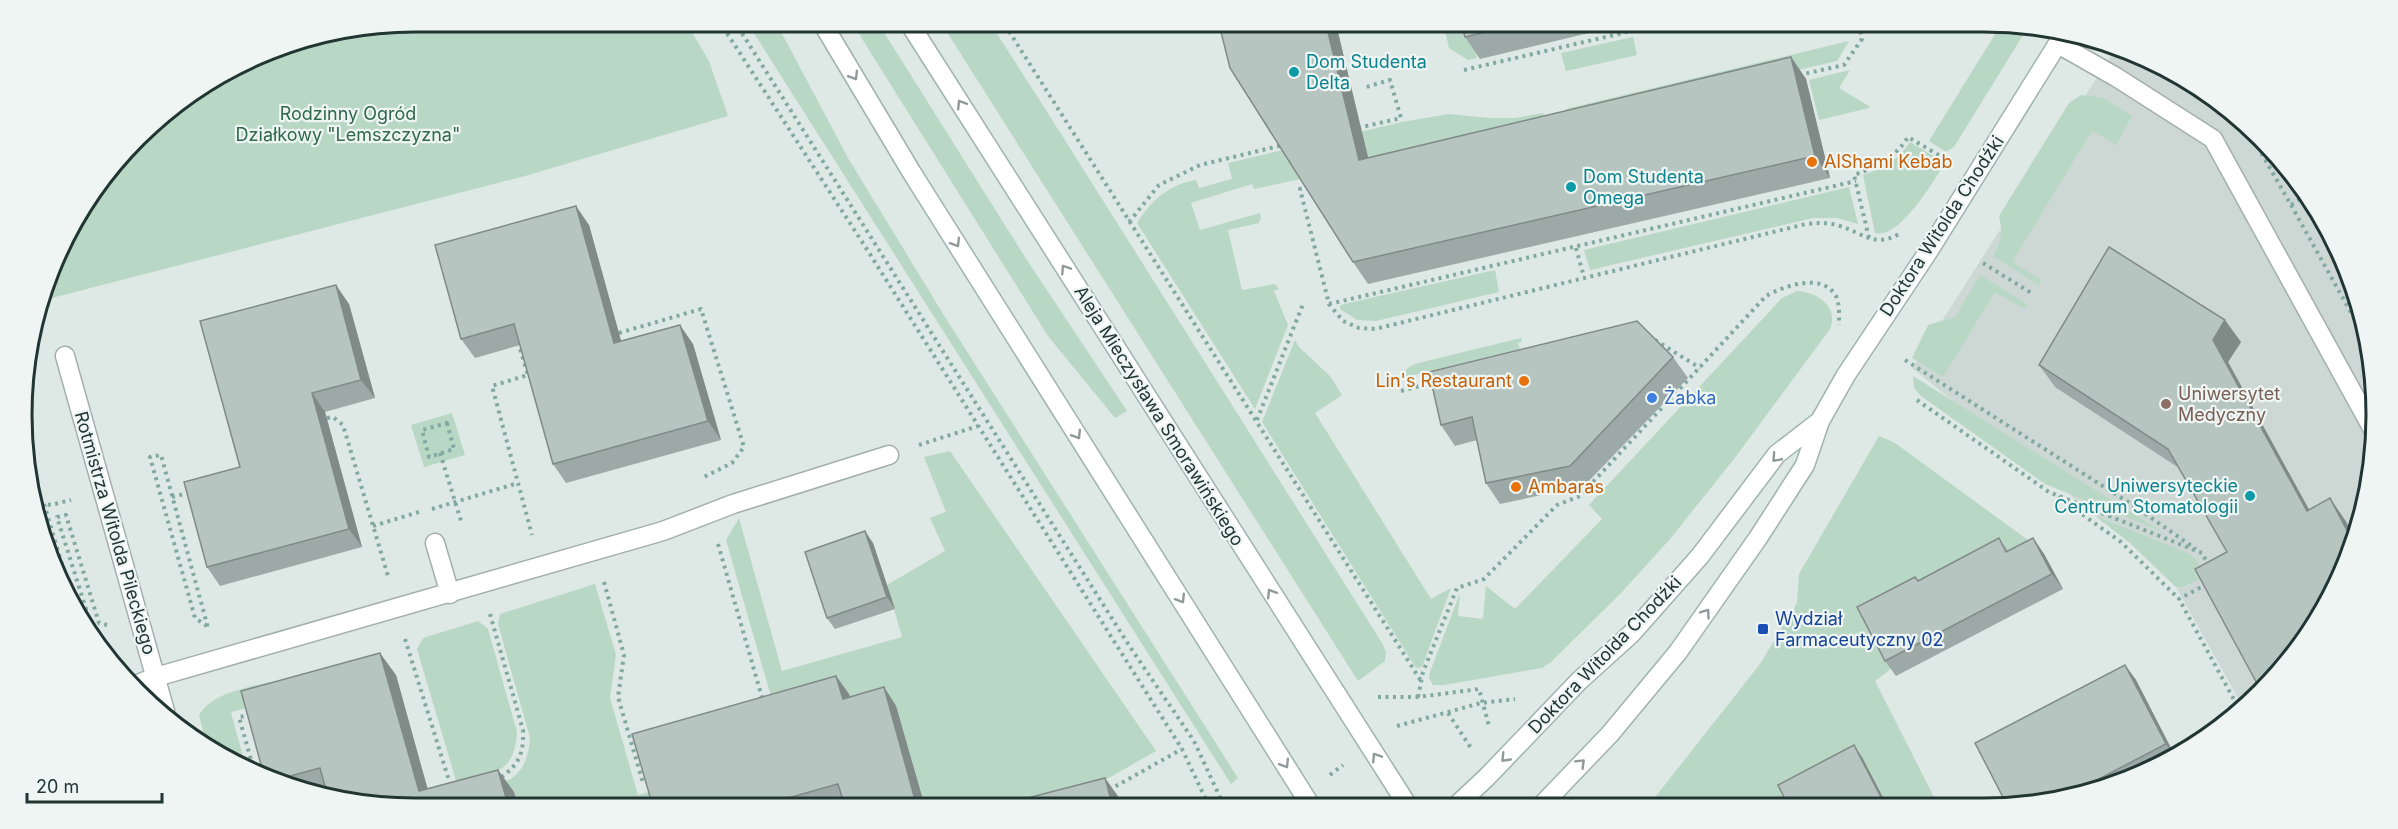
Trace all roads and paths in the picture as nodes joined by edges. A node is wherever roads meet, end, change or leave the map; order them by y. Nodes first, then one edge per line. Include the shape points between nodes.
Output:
1 (726, 32) edge
2 (741, 32) edge
3 (828, 32) edge
4 (915, 32) edge
5 (1009, 32) edge
6 (1627, 32) edge
7 (1860, 32) edge
8 (2061, 40) edge
9 (2066, 41) edge
10 (1464, 70) edge
11 (1798, 76) edge
12 (1363, 88) dead end
13 (1356, 128) dead end
14 (1289, 144) edge
15 (2262, 152) edge
16 (1950, 162) dead end
17 (1856, 181) junction
18 (1312, 187) edge
19 (2300, 199) edge
20 (2291, 205) junction
21 (1129, 222) junction
22 (1902, 232) dead end
23 (1869, 240) junction
24 (1576, 248) junction
25 (1983, 263) dead end
26 (1584, 277) junction
27 (2033, 294) dead end
28 (1303, 304) dead end
29 (1329, 304) junction
30 (2354, 317) edge
31 (1839, 329) dead end
32 (516, 333) edge
33 (619, 333) dead end
34 (1649, 336) edge
35 (65, 356) dead end
36 (1905, 360) dead end
37 (1700, 368) junction
38 (1435, 382) edge
39 (1401, 391) dead end
40 (1917, 400) dead end
41 (2366, 417) edge
42 (327, 418) edge
43 (1820, 420) junction
44 (1256, 421) junction
45 (978, 426) junction
46 (440, 453) junction
47 (889, 455) joint
48 (703, 478) dead end
49 (518, 483) junction
50 (202, 488) edge
51 (2049, 492) junction
52 (81, 497) dead end
53 (172, 497) junction
54 (456, 501) junction
55 (44, 504) joint
56 (462, 522) dead end
57 (373, 526) junction
58 (717, 537) dead end
59 (435, 543) dead end
60 (535, 544) dead end
61 (2202, 553) junction
62 (61, 561) edge
63 (2212, 570) edge
64 (602, 573) dead end
65 (2217, 579) edge
66 (391, 586) dead end
67 (450, 594) junction
68 (2179, 599) junction
69 (488, 608) dead end
70 (85, 609) edge
71 (117, 626) dead end
72 (207, 626) junction
73 (403, 633) dead end
74 (211, 638) dead end
75 (147, 681) edge
76 (1421, 681) junction
77 (156, 697) edge
78 (1373, 697) dead end
79 (1418, 697) junction
80 (2236, 702) edge
81 (765, 706) edge
82 (253, 724) edge
83 (1390, 727) dead end
84 (1492, 735) dead end
85 (1182, 749) junction
86 (1473, 752) dead end
87 (251, 761) edge
88 (498, 780) edge
89 (653, 780) edge
90 (452, 792) edge
91 (1106, 792) edge
92 (1205, 798) edge
93 (1220, 798) edge
94 (1306, 798) edge
95 (1403, 798) edge
96 (1465, 798) edge
97 (1548, 798) edge

1 - 45 path
2 - 93 path via 1194,741
3 -> 94 main road
95 -> 4 main road, Aleja Mieczysława Smorawińskiego
5 - 21 path
6 - 10 path
7 - 11 path via 1862,39 1844,65
8 - 43 main road, Doktora Witolda Chodźki
9 - 41 main road via 2213,139
12 - 13 path via 1390,80 1401,118
14 - 21 path via 1200,165 1179,175 1159,185
15 - 20 path
16 - 17 path via 1908,137 1887,159 1854,175
17 - 23 path
17 - 24 path
18 - 29 path via 1300,189
19 - 20 path
20 - 30 path
21 - 44 path
22 - 23 path via 1887,239
23 - 26 path via 1839,225 1815,223
24 - 26 path
24 - 29 path
25 - 27 path
26 - 29 path via 1375,328 1359,328 1343,321
28 - 44 path
31 - 37 path via 1836,295 1825,287 1794,283 1766,296
32 - 49 path via 528,375 492,386
33 - 48 path via 701,309 744,447 732,463
34 - 37 path
35 - 75 main road, Rotmistrza Witolda Pileckiego
36 - 61 path
37 - 76 path via 1580,496 1557,505 1484,579 1457,588
38 - 39 path
40 - 51 path
42 - 57 path via 333,417 343,425
43 -> 96 main road, Doktora Witolda Chodźki via 1777,454 1700,556 1631,634
97 -> 43 main road, Doktora Witolda Chodźki via 1678,652 1805,465
44 - 76 path
45 - 47 path
45 - 85 path
46 - 46 path via 454,449 447,423 422,430 429,457
46 - 54 path
47 - 67 main road via 733,504 663,531
49 - 54 path
49 - 60 path
50 - 53 path
51 - 61 path
51 - 68 path via 2121,542
52 - 55 path
53 - 72 path
53 - 72 path via 161,455 150,457 195,618
54 - 56 path
54 - 57 path
55 - 62 path
57 - 66 path
58 - 81 path
59 - 67 main road
61 - 63 path
64 - 89 path via 624,655 618,697 643,783
65 - 68 path
67 - 75 main road
68 - 80 path
69 - 88 path via 524,745 512,771
70 - 71 path via 57,517 66,514 99,623
72 - 74 path
73 - 90 path
75 - 77 main road, Rotmistrza Witolda Pileckiego
76 - 79 path
78 - 79 path
79 - 84 path via 1479,689
82 - 87 path via 250,714 239,717
83 - 86 path via 1448,713
85 - 91 path
85 - 92 path

